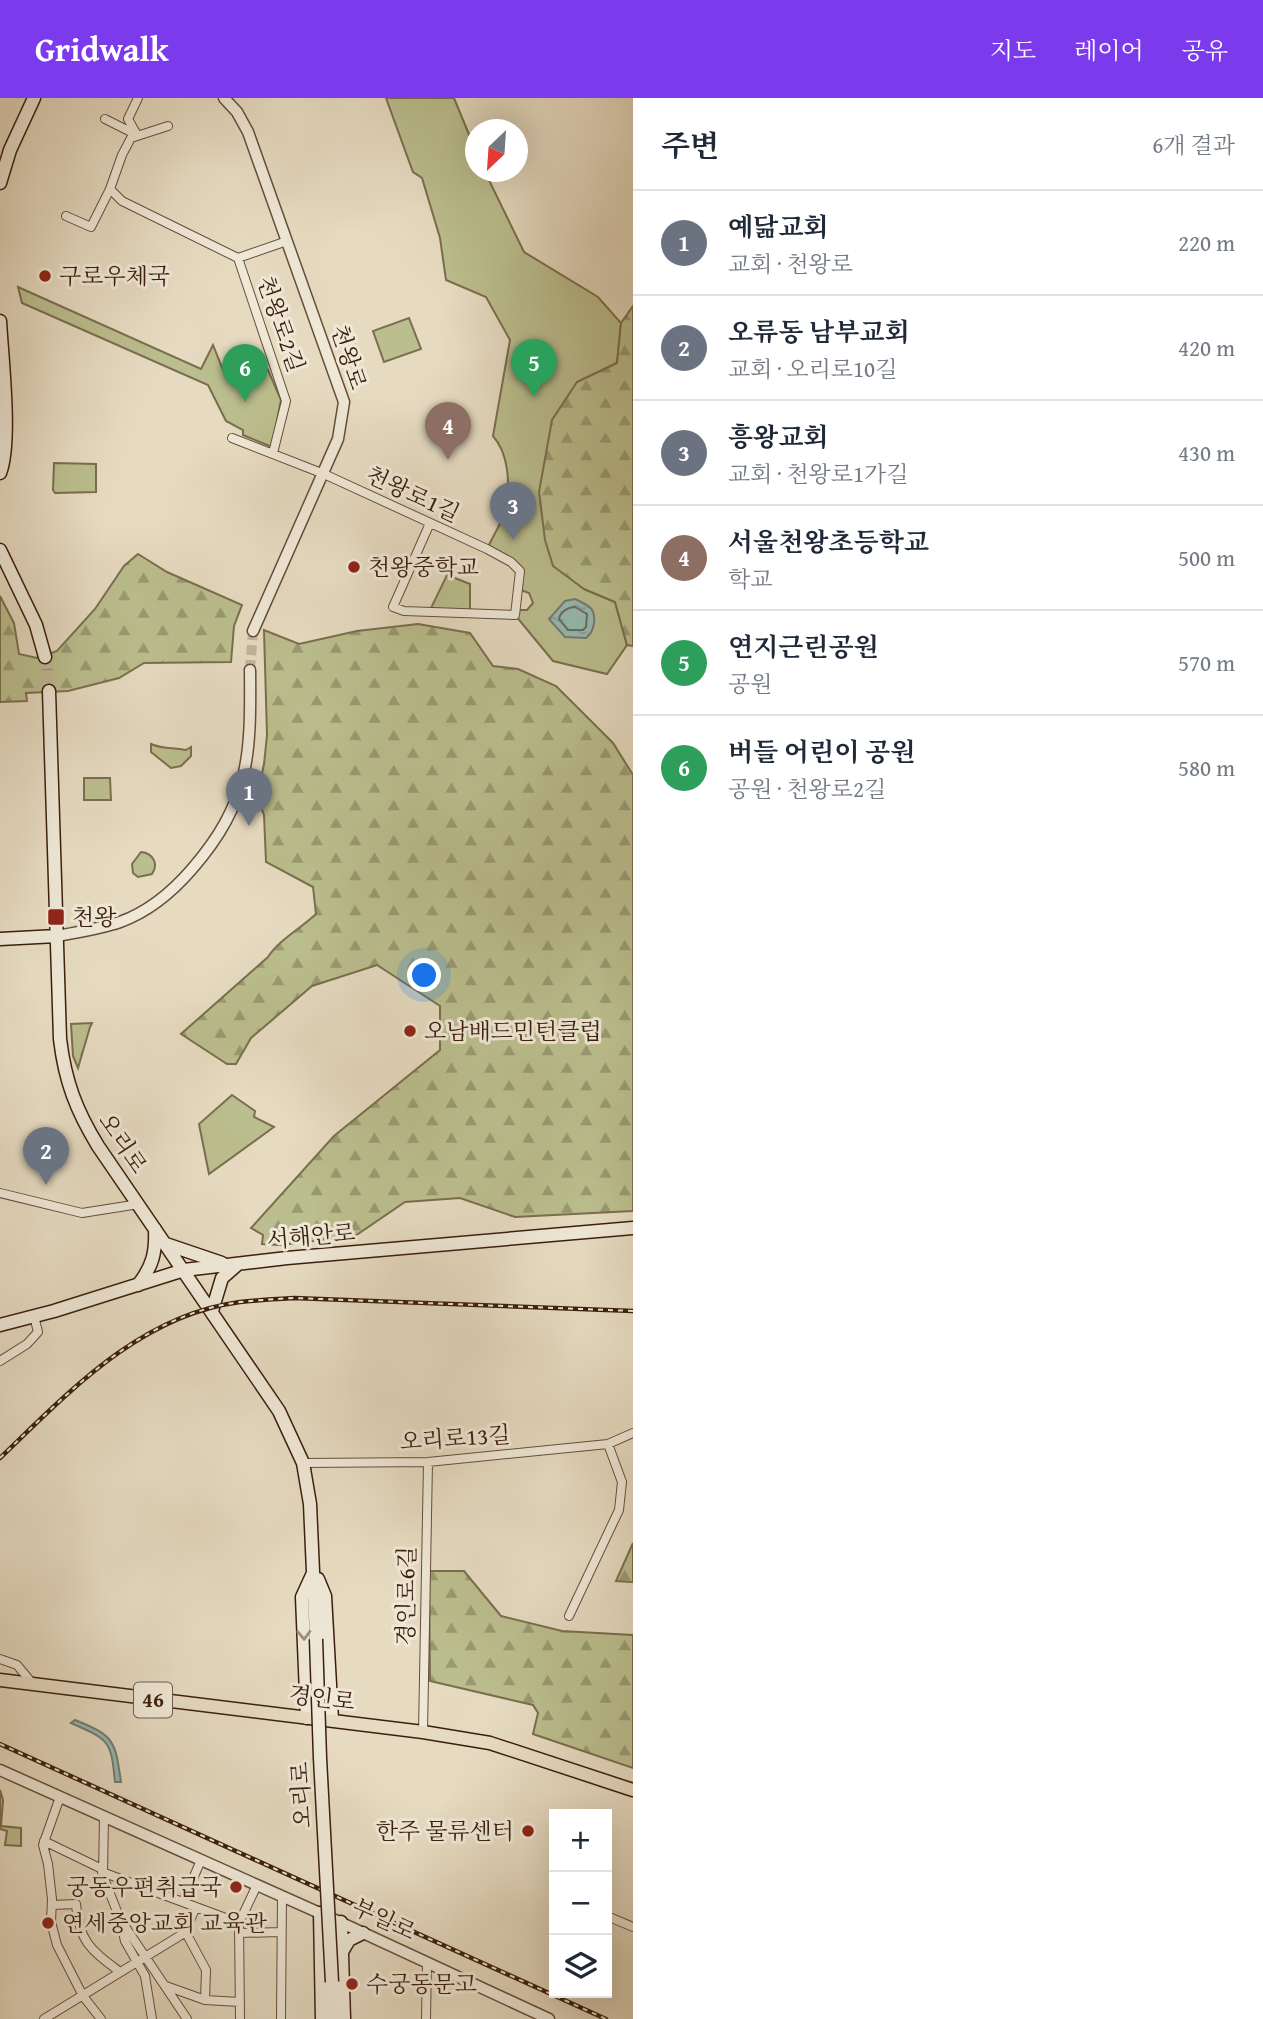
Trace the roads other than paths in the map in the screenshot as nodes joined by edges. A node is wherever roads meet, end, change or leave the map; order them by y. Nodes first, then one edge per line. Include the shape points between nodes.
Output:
1 (34, 98) edge
2 (138, 98) edge
3 (224, 98) edge
4 (105, 119) dead end
5 (168, 126) dead end
6 (137, 135) junction
7 (0, 183) edge
8 (110, 189) junction
9 (66, 216) dead end
10 (287, 242) junction
11 (238, 258) junction
12 (0, 321) edge
13 (5, 424) junction
14 (0, 437) edge
15 (232, 438) dead end
16 (273, 453) junction
17 (0, 473) edge
18 (324, 474) junction
19 (430, 523) junction
20 (0, 550) edge
21 (253, 631) tunnel mouth
22 (45, 657) tunnel mouth
23 (250, 670) tunnel mouth
24 (49, 691) tunnel mouth
25 (57, 936) junction
26 (0, 939) edge
27 (0, 1193) edge
28 (139, 1204) junction
29 (155, 1228) junction
30 (633, 1228) edge
31 (166, 1244) junction
32 (233, 1264) junction
33 (184, 1270) junction
34 (138, 1285) junction
35 (212, 1311) junction
36 (34, 1317) junction
37 (0, 1325) edge
38 (0, 1362) edge
39 (633, 1433) edge
40 (608, 1444) junction
41 (428, 1462) junction
42 (303, 1463) junction
43 (314, 1569) junction
44 (569, 1616) dead end
45 (0, 1659) edge
46 (0, 1680) edge
47 (32, 1683) junction
48 (307, 1718) junction
49 (332, 1720) junction
50 (423, 1732) junction
51 (0, 1770) edge
52 (633, 1790) edge
53 (60, 1797) junction
54 (104, 1817) junction
55 (44, 1841) junction
56 (201, 1860) junction
57 (102, 1870) junction
58 (257, 1885) junction
59 (282, 1896) junction
60 (183, 1902) junction
61 (52, 1905) junction
62 (196, 1907) junction
63 (320, 1913) junction
64 (612, 1918) edge
65 (120, 1919) junction
66 (341, 1922) junction
67 (239, 1923) junction
68 (633, 1927) edge
69 (186, 1932) junction
70 (281, 1932) junction
71 (239, 1933) junction
72 (363, 1933) junction
73 (342, 1952) junction
74 (146, 1956) junction
75 (137, 1961) junction
76 (427, 1962) junction
77 (321, 1966) junction
78 (342, 1967) junction
79 (120, 1972) junction
80 (166, 1986) junction
81 (83, 1996) junction
82 (205, 2000) junction
83 (240, 2002) junction
84 (44, 2019) edge
85 (101, 2019) edge
86 (152, 2019) edge
87 (187, 2019) edge
88 (240, 2019) edge
89 (281, 2019) edge
90 (322, 2019) edge
91 (333, 2019) edge
92 (344, 2019) edge
93 (426, 2019) edge
94 (549, 2019) edge

1 - 7 main road
2 - 6 street via 128,119
3 - 10 street, 천왕로 via 248,132
4 - 6 street
5 - 6 street
6 - 8 street via 122,155
8 - 9 street via 92,227
8 - 11 street via 122,201
10 - 11 street, 천왕로2길
10 - 18 street, 천왕로 via 344,402 338,439
11 - 16 street, 천왕로2길 via 286,401
12 - 13 main road
13 - 14 main road
13 - 17 main road
15 - 16 street
16 - 18 street
18 - 19 street, 천왕로1길
18 - 21 street, 천왕로
19 - 19 street, 천왕로1길 via 487,549 520,571 515,615 393,607
20 - 22 main road via 36,625
23 - 25 street via 247,762 233,810 215,840 170,891 132,917
24 - 25 main road, 오리로
25 - 26 main road
25 - 28 main road, 오리로 via 60,1039 69,1089 84,1123
27 - 28 street via 82,1213
28 - 29 main road, 오리로
29 - 31 main road, 오리로
29 - 34 main road via 155,1255
30 - 32 main road, 서해안로
31 - 32 main road
31 - 33 main road, 오리로
32 - 33 main road, 서해안로
32 - 35 main road via 222,1278
33 - 34 main road, 서해안로
33 - 35 main road, 오리로
34 - 36 main road, 서해안로
35 - 42 main road, 오리로 via 279,1411
36 - 37 main road, 서해안로
36 - 38 street via 38,1332
39 - 40 street, 오리로13길
40 - 41 street, 오리로13길
40 - 44 street via 622,1482 619,1510
41 - 42 street, 오리로13길
41 - 50 street, 경인로6길
42 - 43 main road, 오리로
43 -> 48 main road, 오리로 via 302,1597
43 - 49 main road, 오리로 via 325,1596
43 - 91 main road, 오리로, bridge
45 - 47 street via 12,1661
46 - 47 main road, 경인로 / 46
47 - 48 main road, 경인로 / 46
48 - 49 main road, 경인로 / 46
49 - 50 main road, 경인로 / 46
50 - 52 main road, 경인로 / 46 via 490,1743
51 - 53 street, 부일로
53 - 54 street, 부일로
53 - 55 street
54 - 56 street, 부일로
54 - 57 street
55 - 57 street
55 - 61 street
56 - 58 street, 부일로
56 - 60 street
57 - 60 street
57 - 65 street
58 - 59 street, 부일로
58 - 67 street
59 - 63 street, 부일로
59 - 70 street
60 - 62 street
61 - 79 street via 76,1904 86,1943
61 - 81 street via 57,1945
62 - 67 street
62 - 69 street
63 - 66 street, 부일로
63 - 77 main road
64 - 68 street
65 - 74 street
65 - 75 street via 125,1941
66 - 72 street, 부일로
66 - 73 main road
67 - 71 street
69 - 74 street
69 - 82 street via 206,1970
70 - 71 street
70 - 89 street
71 - 83 street
72 - 73 main road via 349,1940
72 - 76 street, 부일로
73 - 78 main road
74 - 75 street
74 - 80 street
75 - 79 street
75 - 86 street via 145,1976
76 - 93 street
76 - 94 street, 부일로
77 - 78 main road via 331,1956
77 - 90 main road
78 - 92 main road
79 - 81 street
80 - 82 street
80 - 87 street
81 - 84 street
81 - 85 street
82 - 83 street
83 - 88 street

